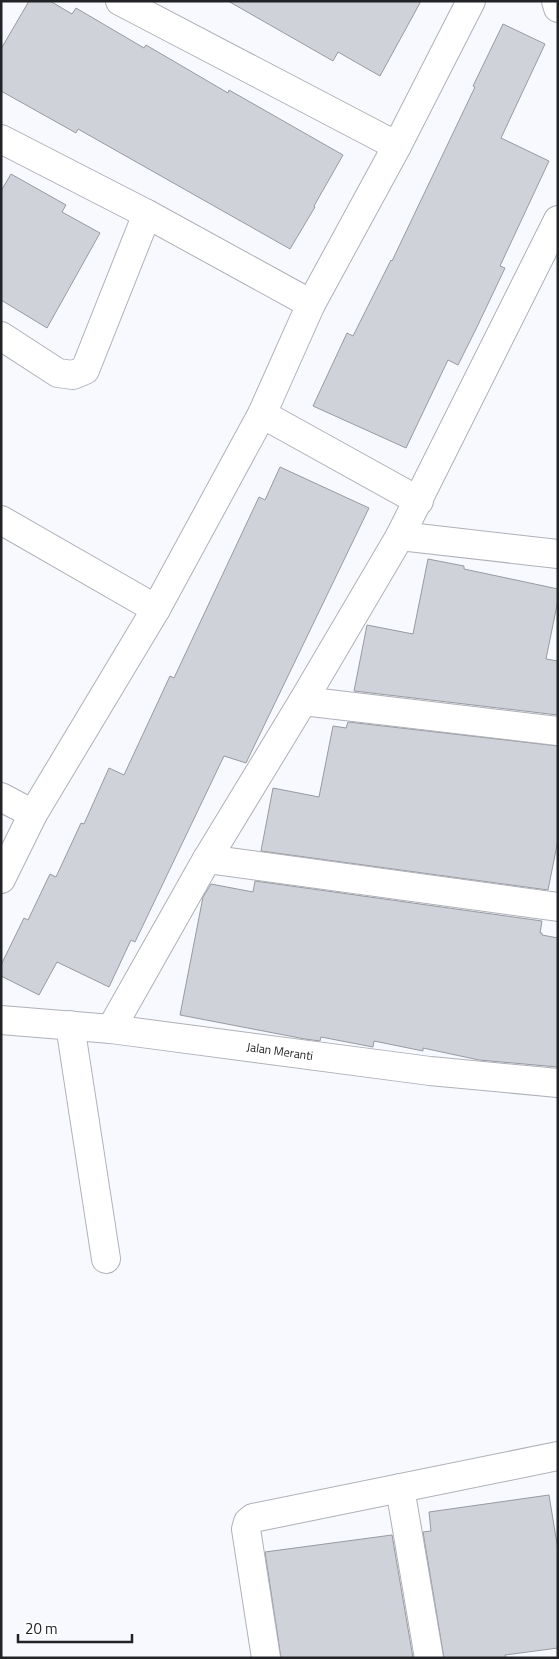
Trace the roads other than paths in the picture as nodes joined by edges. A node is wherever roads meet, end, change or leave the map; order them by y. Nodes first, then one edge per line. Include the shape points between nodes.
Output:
1 (120, 1) edge
2 (471, 1) edge
3 (556, 1) edge
4 (558, 8) edge
5 (1, 139) edge
6 (396, 146) junction
7 (147, 214) junction
8 (558, 220) edge
9 (311, 304) junction
10 (1, 336) edge
11 (262, 414) junction
12 (419, 501) junction
13 (1, 520) edge
14 (400, 536) junction
15 (558, 554) edge
16 (156, 609) junction
17 (303, 701) junction
18 (558, 731) edge
19 (1, 797) edge
20 (33, 814) junction
21 (208, 859) junction
22 (1, 879) edge
23 (558, 907) edge
24 (1, 1020) edge
25 (70, 1025) junction
26 (112, 1029) junction
27 (558, 1083) edge
28 (106, 1259) dead end
29 (558, 1456) edge
30 (400, 1488) junction
31 (266, 1658) edge
32 (429, 1658) edge

1 - 6 street
2 - 6 street
3 - 4 street
5 - 7 street
6 - 9 street
7 - 9 street
7 - 10 street via 85,370 73,375 58,372
8 - 12 street
9 - 11 street
11 - 12 street
11 - 16 street
12 - 14 street
13 - 16 street
14 - 15 street
14 - 17 street
16 - 20 street
17 - 18 street
17 - 21 street
19 - 20 street
20 - 22 street
21 - 23 street
21 - 26 street
24 - 25 street, Jalan Meranti
25 - 26 street, Jalan Meranti
25 - 28 street
26 - 27 street, Jalan Meranti via 430,1071
29 - 30 street
30 - 31 street via 253,1518 248,1522 246,1533
30 - 32 street

